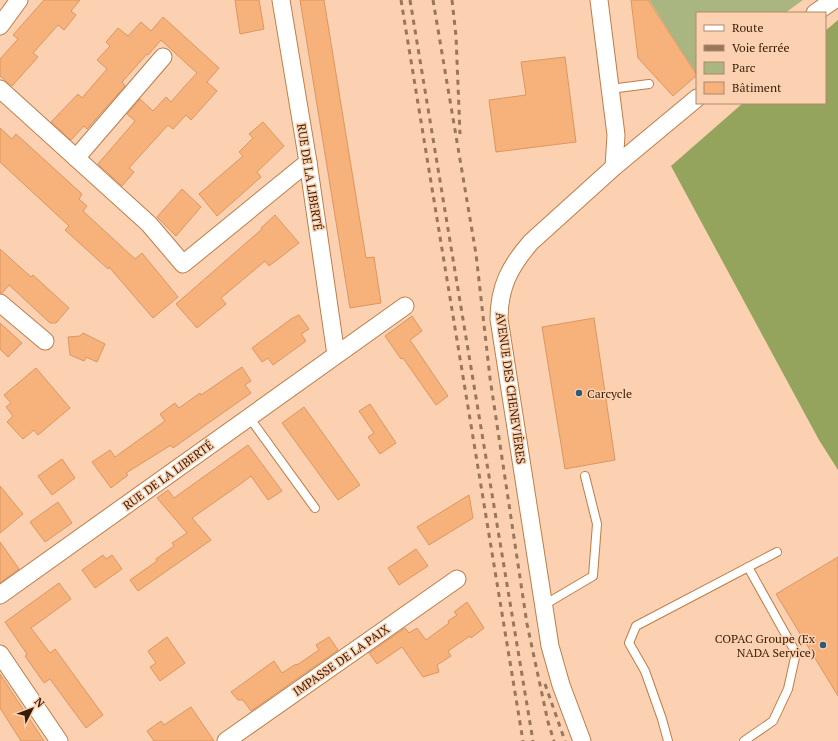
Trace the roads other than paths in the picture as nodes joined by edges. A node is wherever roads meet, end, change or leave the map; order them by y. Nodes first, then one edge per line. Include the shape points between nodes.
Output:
1 (19, 0) edge
2 (281, 0) edge
3 (599, 0) edge
4 (834, 0) edge
5 (816, 12) edge
6 (0, 26) edge
7 (163, 57) dead end
8 (649, 84) dead end
9 (0, 89) edge
10 (610, 90) junction
11 (696, 99) edge
12 (76, 158) junction
13 (308, 162) junction
14 (614, 166) junction
15 (0, 303) edge
16 (404, 306) dead end
17 (45, 341) dead end
18 (336, 355) junction
19 (249, 417) junction
20 (585, 476) dead end
21 (315, 508) dead end
22 (777, 552) dead end
23 (748, 567) junction
24 (457, 579) dead end
25 (0, 595) edge
26 (544, 605) junction
27 (0, 654) edge
28 (59, 741) edge
29 (226, 741) edge
30 (582, 741) edge
31 (668, 741) edge
32 (744, 741) edge

1 - 6 street
2 - 13 street, RUE DE LA LIBERTÉ
3 - 10 street
4 - 5 street
7 - 12 street
8 - 10 lane
9 - 12 street
10 - 14 street via 616,135
11 - 14 street, AVENUE DES CHENEVIÈRES
12 - 13 street via 149,224 182,264
13 - 18 street, RUE DE LA LIBERTÉ
14 - 26 street, AVENUE DES CHENEVIÈRES via 531,242 520,255 501,291 499,319
15 - 17 street
16 - 18 street, RUE DE LA LIBERTÉ
18 - 19 street, RUE DE LA LIBERTÉ
19 - 21 lane
19 - 25 street, RUE DE LA LIBERTÉ
20 - 26 lane via 597,524 593,576
22 - 23 lane
23 - 31 lane via 636,626 629,644 645,671
23 - 32 lane via 796,653 788,689 773,721
24 - 29 street, IMPASSE DE LA PAIX
26 - 30 street, AVENUE DES CHENEVIÈRES via 555,666
27 - 28 street

